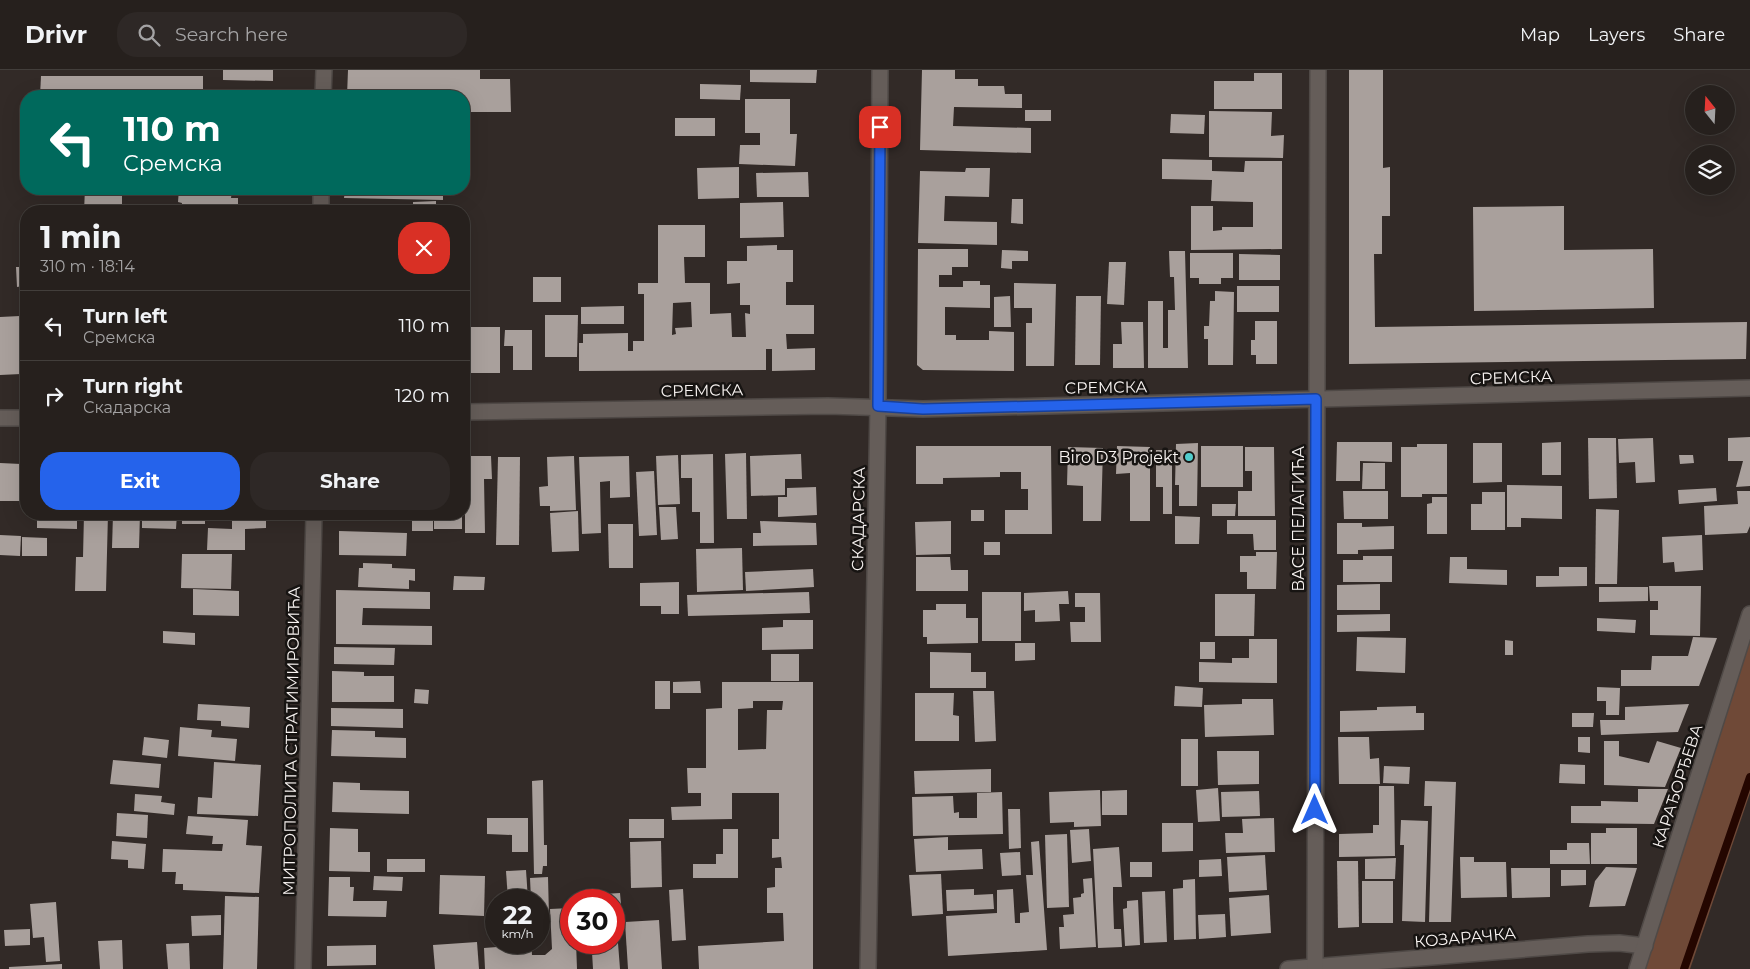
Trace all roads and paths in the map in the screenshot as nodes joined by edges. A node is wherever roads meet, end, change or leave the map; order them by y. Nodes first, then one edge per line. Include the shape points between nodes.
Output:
1 (324, 70) edge
2 (880, 70) edge
3 (1318, 70) edge
4 (323, 90) edge
5 (1750, 388) edge
6 (1316, 399) junction
7 (878, 406) junction
8 (470, 412) edge
9 (0, 418) edge
10 (20, 418) edge
11 (314, 520) edge
12 (1750, 614) edge
13 (1645, 946) junction
14 (1315, 968) edge
15 (303, 969) edge
16 (868, 969) edge
17 (1288, 969) edge
18 (1636, 969) edge

1 - 4 street
2 - 7 street, СКАДАРСКА
3 - 6 street, ВАСЕ ПЕЛАГИЋА
5 - 6 street, СРЕМСКА
6 - 7 street, СРЕМСКА via 923,409
6 - 14 street, ВАСЕ ПЕЛАГИЋА
7 - 8 street, СРЕМСКА
7 - 16 street, СКАДАРСКА
9 - 10 street
11 - 15 street, МИТРОПОЛИТА СТРАТИМИРОВИЋА
12 - 13 street, КАРАЂОРЂЕВА
13 - 14 street, КОЗАРАЧКА via 1588,944
13 - 18 street, КАРАЂОРЂЕВА
14 - 17 street, КОЗАРАЧКА

